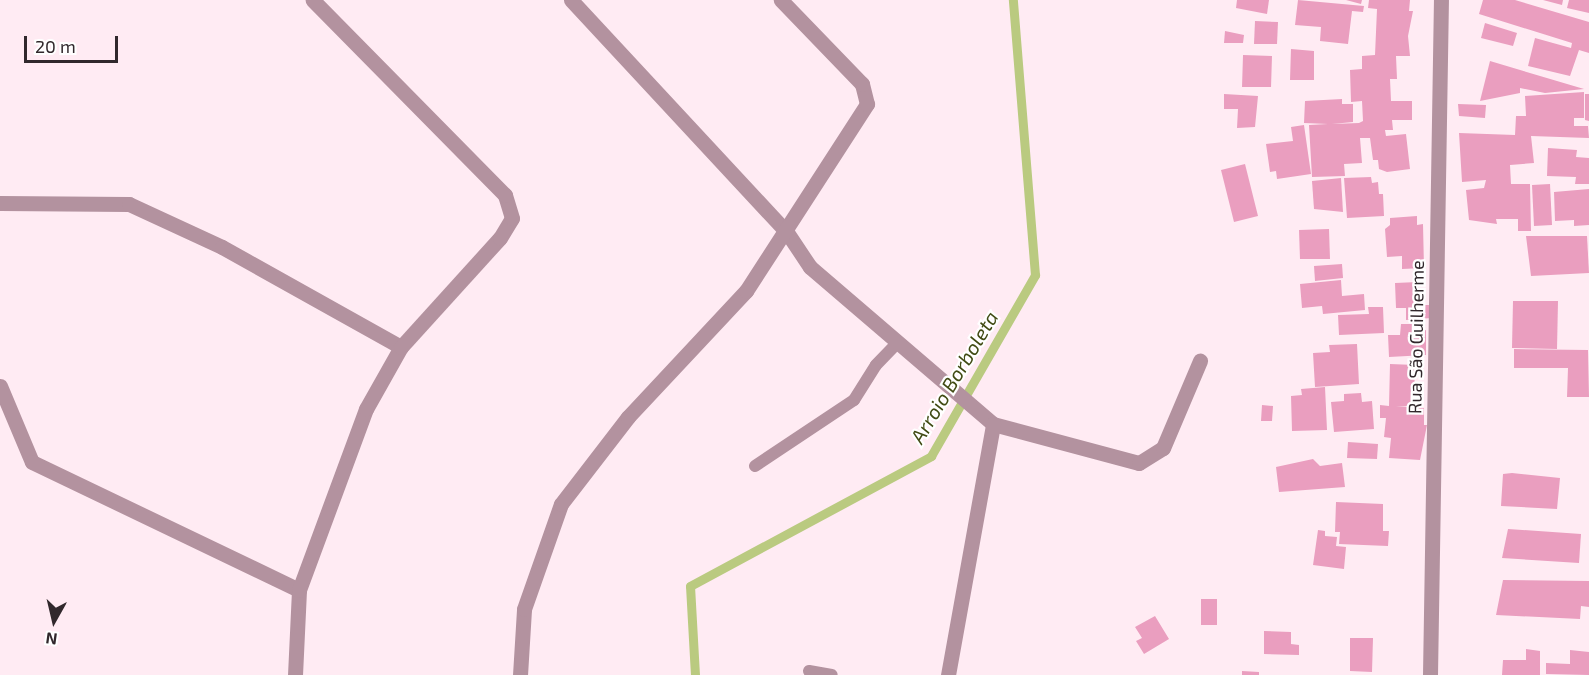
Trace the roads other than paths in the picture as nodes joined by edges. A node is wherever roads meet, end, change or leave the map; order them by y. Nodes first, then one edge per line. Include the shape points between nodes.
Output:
1 (313, 0) edge
2 (571, 0) edge
3 (781, 0) edge
4 (1441, 0) edge
5 (0, 203) edge
6 (786, 231) junction
7 (898, 342) junction
8 (401, 347) junction
9 (1200, 362) dead end
10 (0, 386) edge
11 (993, 424) junction
12 (755, 466) dead end
13 (299, 590) junction
14 (809, 671) dead end
15 (295, 675) edge
16 (520, 675) edge
17 (832, 675) edge
18 (948, 675) edge
19 (1430, 675) edge

1 - 8 street via 505,195 512,218 500,238
2 - 6 street
3 - 6 street via 862,84 867,104
4 - 19 street, Rua São Guilherme
5 - 8 street via 129,204 222,247
6 - 7 street via 810,267
6 - 16 street via 746,291 628,417 561,504 524,609
7 - 11 street
7 - 12 lane via 876,365 854,400
8 - 13 street via 366,409
9 - 11 street via 1163,448 1139,463
10 - 13 street via 32,462
11 - 18 street
13 - 15 street
14 - 17 lane

